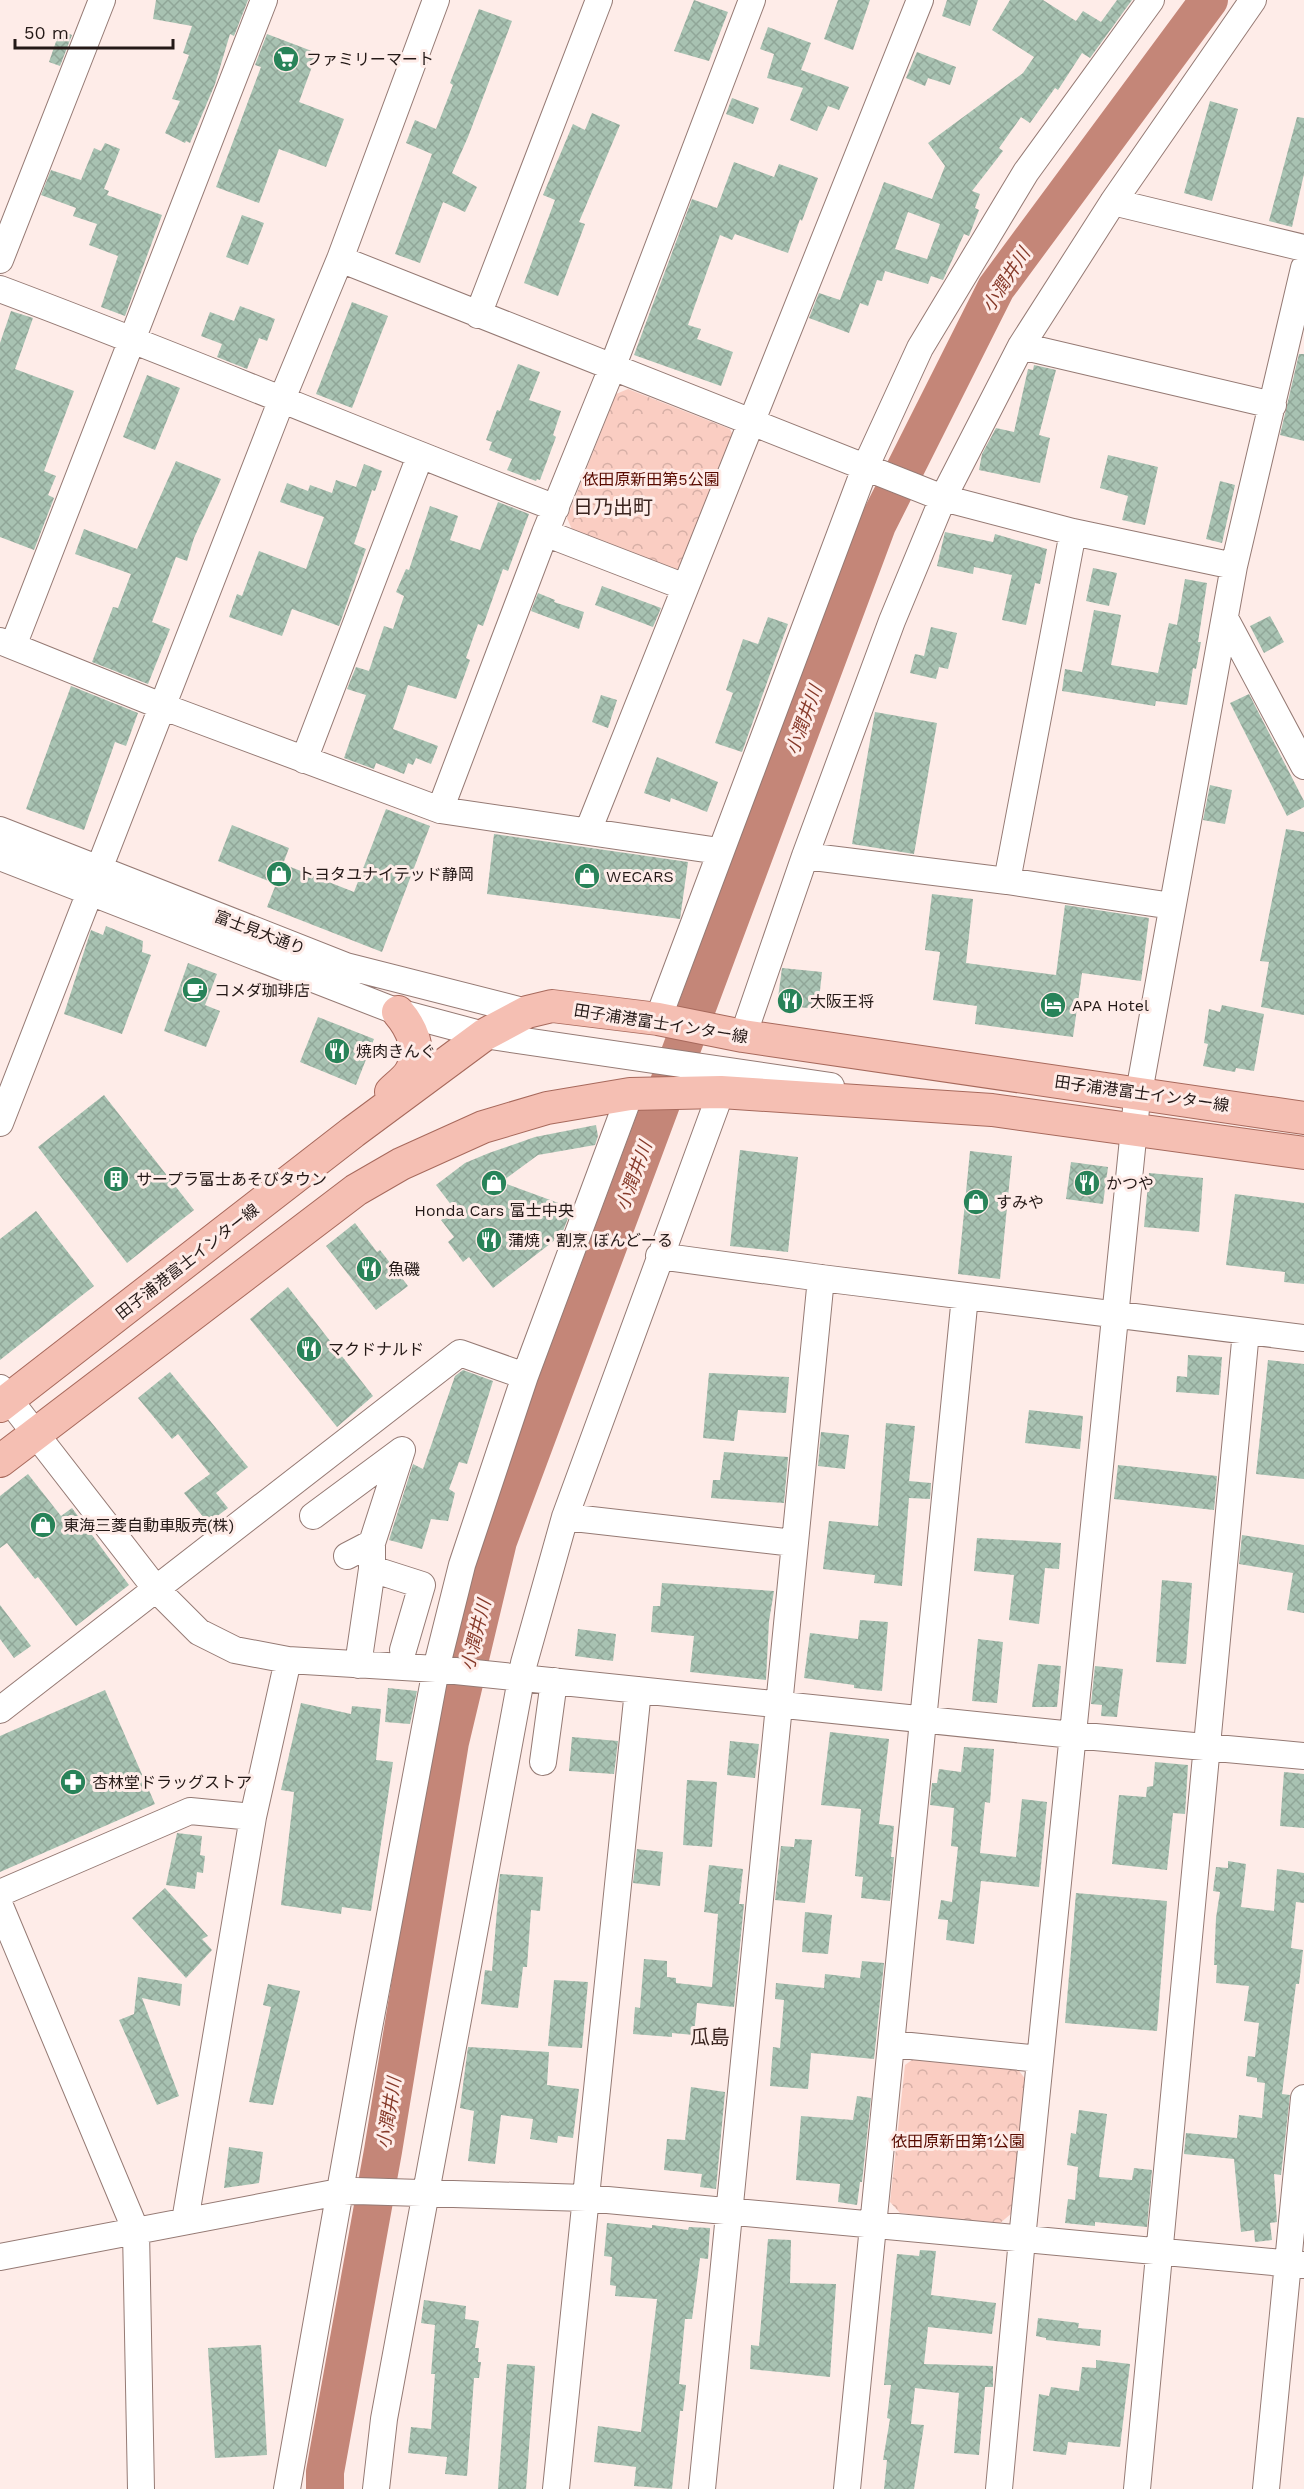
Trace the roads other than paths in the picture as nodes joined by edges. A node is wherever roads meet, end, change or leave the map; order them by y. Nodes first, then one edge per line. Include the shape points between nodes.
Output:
1 (102, 0) edge
2 (264, 0) edge
3 (436, 0) edge
4 (599, 0) edge
5 (752, 0) edge
6 (920, 0) edge
7 (1151, 0) edge
8 (1253, 0) edge
9 (1113, 202) junction
10 (1304, 248) edge
11 (340, 259) junction
12 (0, 260) edge
13 (1304, 268) edge
14 (0, 289) edge
15 (478, 315) junction
16 (132, 338) junction
17 (1021, 346) junction
18 (612, 368) junction
19 (282, 399) junction
20 (1273, 405) junction
21 (750, 422) junction
22 (420, 456) junction
23 (873, 471) junction
24 (936, 496) junction
25 (556, 508) junction
26 (1073, 532) junction
27 (545, 533) junction
28 (1234, 566) junction
29 (685, 587) junction
30 (1226, 618) junction
31 (6, 644) edge
32 (164, 707) junction
33 (304, 760) junction
34 (1304, 766) edge
35 (440, 810) junction
36 (0, 830) edge
37 (588, 831) junction
38 (719, 851) junction
39 (806, 856) junction
40 (0, 857) edge
41 (95, 881) junction
42 (1007, 881) junction
43 (1172, 906) junction
44 (398, 1012) junction
45 (527, 1012) junction
46 (658, 1019) junction
47 (484, 1035) junction
48 (743, 1036) junction
49 (720, 1092) junction
50 (1138, 1092) junction
51 (630, 1094) junction
52 (992, 1110) junction
53 (1304, 1118) edge
54 (0, 1123) edge
55 (1133, 1129) junction
56 (353, 1132) junction
57 (1304, 1154) edge
58 (659, 1256) junction
59 (821, 1278) junction
60 (965, 1296) junction
61 (1114, 1314) junction
62 (1246, 1331) junction
63 (1304, 1338) edge
64 (525, 1376) junction
65 (3, 1398) edge
66 (35, 1432) junction
67 (0, 1461) edge
68 (313, 1516) dead end
69 (565, 1517) junction
70 (794, 1543) junction
71 (372, 1544) junction
72 (347, 1556) dead end
73 (372, 1569) junction
74 (156, 1589) junction
75 (403, 1650) dead end
76 (288, 1660) junction
77 (358, 1665) junction
78 (436, 1669) junction
79 (520, 1678) junction
80 (554, 1681) junction
81 (638, 1690) junction
82 (780, 1705) junction
83 (0, 1710) edge
84 (923, 1720) junction
85 (1073, 1735) junction
86 (1207, 1747) junction
87 (1304, 1756) edge
88 (543, 1762) dead end
89 (253, 1817) junction
90 (0, 1893) edge
91 (0, 1906) edge
92 (891, 2044) junction
93 (1040, 2059) junction
94 (1304, 2098) edge
95 (348, 2192) junction
96 (418, 2192) junction
97 (586, 2198) junction
98 (729, 2211) junction
99 (185, 2221) junction
100 (873, 2224) junction
101 (136, 2231) junction
102 (1022, 2239) junction
103 (1158, 2253) junction
104 (0, 2257) edge
105 (1296, 2264) edge
106 (141, 2489) edge
107 (287, 2489) edge
108 (376, 2489) edge
109 (556, 2489) edge
110 (702, 2489) edge
111 (848, 2489) edge
112 (999, 2489) edge
113 (1137, 2489) edge
114 (1266, 2489) edge

1 - 12 street
2 - 16 street
3 - 11 street
4 - 15 street
5 - 18 street
6 - 21 street
7 - 23 street via 1026,172 920,348
8 - 9 street
9 - 10 street
9 - 17 street
11 - 15 street
11 - 19 street
13 - 20 street
14 - 16 street
15 - 18 street
16 - 19 street
16 - 31 street
17 - 20 street
17 - 24 street
18 - 21 street
18 - 25 street
19 - 22 street
19 - 32 street
20 - 28 street
21 - 23 street
21 - 29 street
22 - 25 street
22 - 33 street
23 - 24 street
23 - 38 street
24 - 26 street
24 - 39 street
25 - 27 street
26 - 28 street
26 - 42 street
27 - 29 street
27 - 35 street
28 - 30 street
29 - 37 street
30 - 34 street
30 - 43 street
31 - 32 street
32 - 33 street
32 - 41 street
33 - 35 street
35 - 37 street
36 - 41 street, 富士見大通り
37 - 38 street
38 - 46 street
39 - 42 street
39 - 48 street
40 - 41 street, 富士見大通り
41 - 44 street, 富士見大通り
41 - 45 street, 富士見大通り via 346,966
41 - 54 street
42 - 43 street
43 - 50 street
44 - 47 street, 富士見大通り
44 - 56 main road via 413,1036 411,1070
45 - 46 main road, 田子浦港富士インター線 via 552,1006
45 - 47 main road, 田子浦港富士インター線
46 - 48 main road, 田子浦港富士インター線
47 - 52 street, 富士見大通り
47 - 56 main road, 田子浦港富士インター線
48 - 50 main road, 田子浦港富士インター線
49 - 51 main road
49 - 52 main road
49 - 58 street
50 - 53 main road, 田子浦港富士インター線
50 - 55 street
51 - 64 street
51 - 66 main road via 547,1108 483,1127 401,1164 356,1190
52 - 55 main road
55 - 57 main road
55 - 61 street
56 - 65 main road, 田子浦港富士インター線
58 - 59 street
58 - 69 street
59 - 60 street
59 - 70 street
60 - 61 street
60 - 84 street
61 - 62 street
61 - 85 street
62 - 63 street
62 - 86 street
64 - 74 street via 460,1353
64 - 78 street via 462,1565
65 - 66 street
66 - 67 main road
66 - 74 street
68 - 71 street via 402,1450
69 - 70 street
69 - 79 street
70 - 82 street
71 - 72 street
71 - 73 street
73 - 75 street via 422,1585
73 - 77 street
74 - 76 street via 199,1632 235,1650
74 - 83 street
76 - 77 street
76 - 89 street
77 - 78 street
78 - 79 street
78 - 95 street
79 - 80 street
79 - 96 street
80 - 81 street
80 - 88 street
81 - 82 street
81 - 97 street
82 - 84 street
82 - 98 street
84 - 85 street
84 - 92 street
85 - 86 street
85 - 93 street
86 - 87 street
86 - 103 street
89 - 90 street via 190,1811
89 - 99 street
91 - 101 street
92 - 93 street
92 - 100 street
93 - 102 street
94 - 105 street
95 - 96 street
95 - 99 street
95 - 107 street
96 - 97 street
96 - 108 street
97 - 98 street
97 - 109 street
98 - 100 street
98 - 110 street
99 - 101 street
100 - 102 street
100 - 111 street
101 - 104 street
101 - 106 street
102 - 103 street
102 - 112 street
103 - 105 street
103 - 113 street
105 - 114 street

